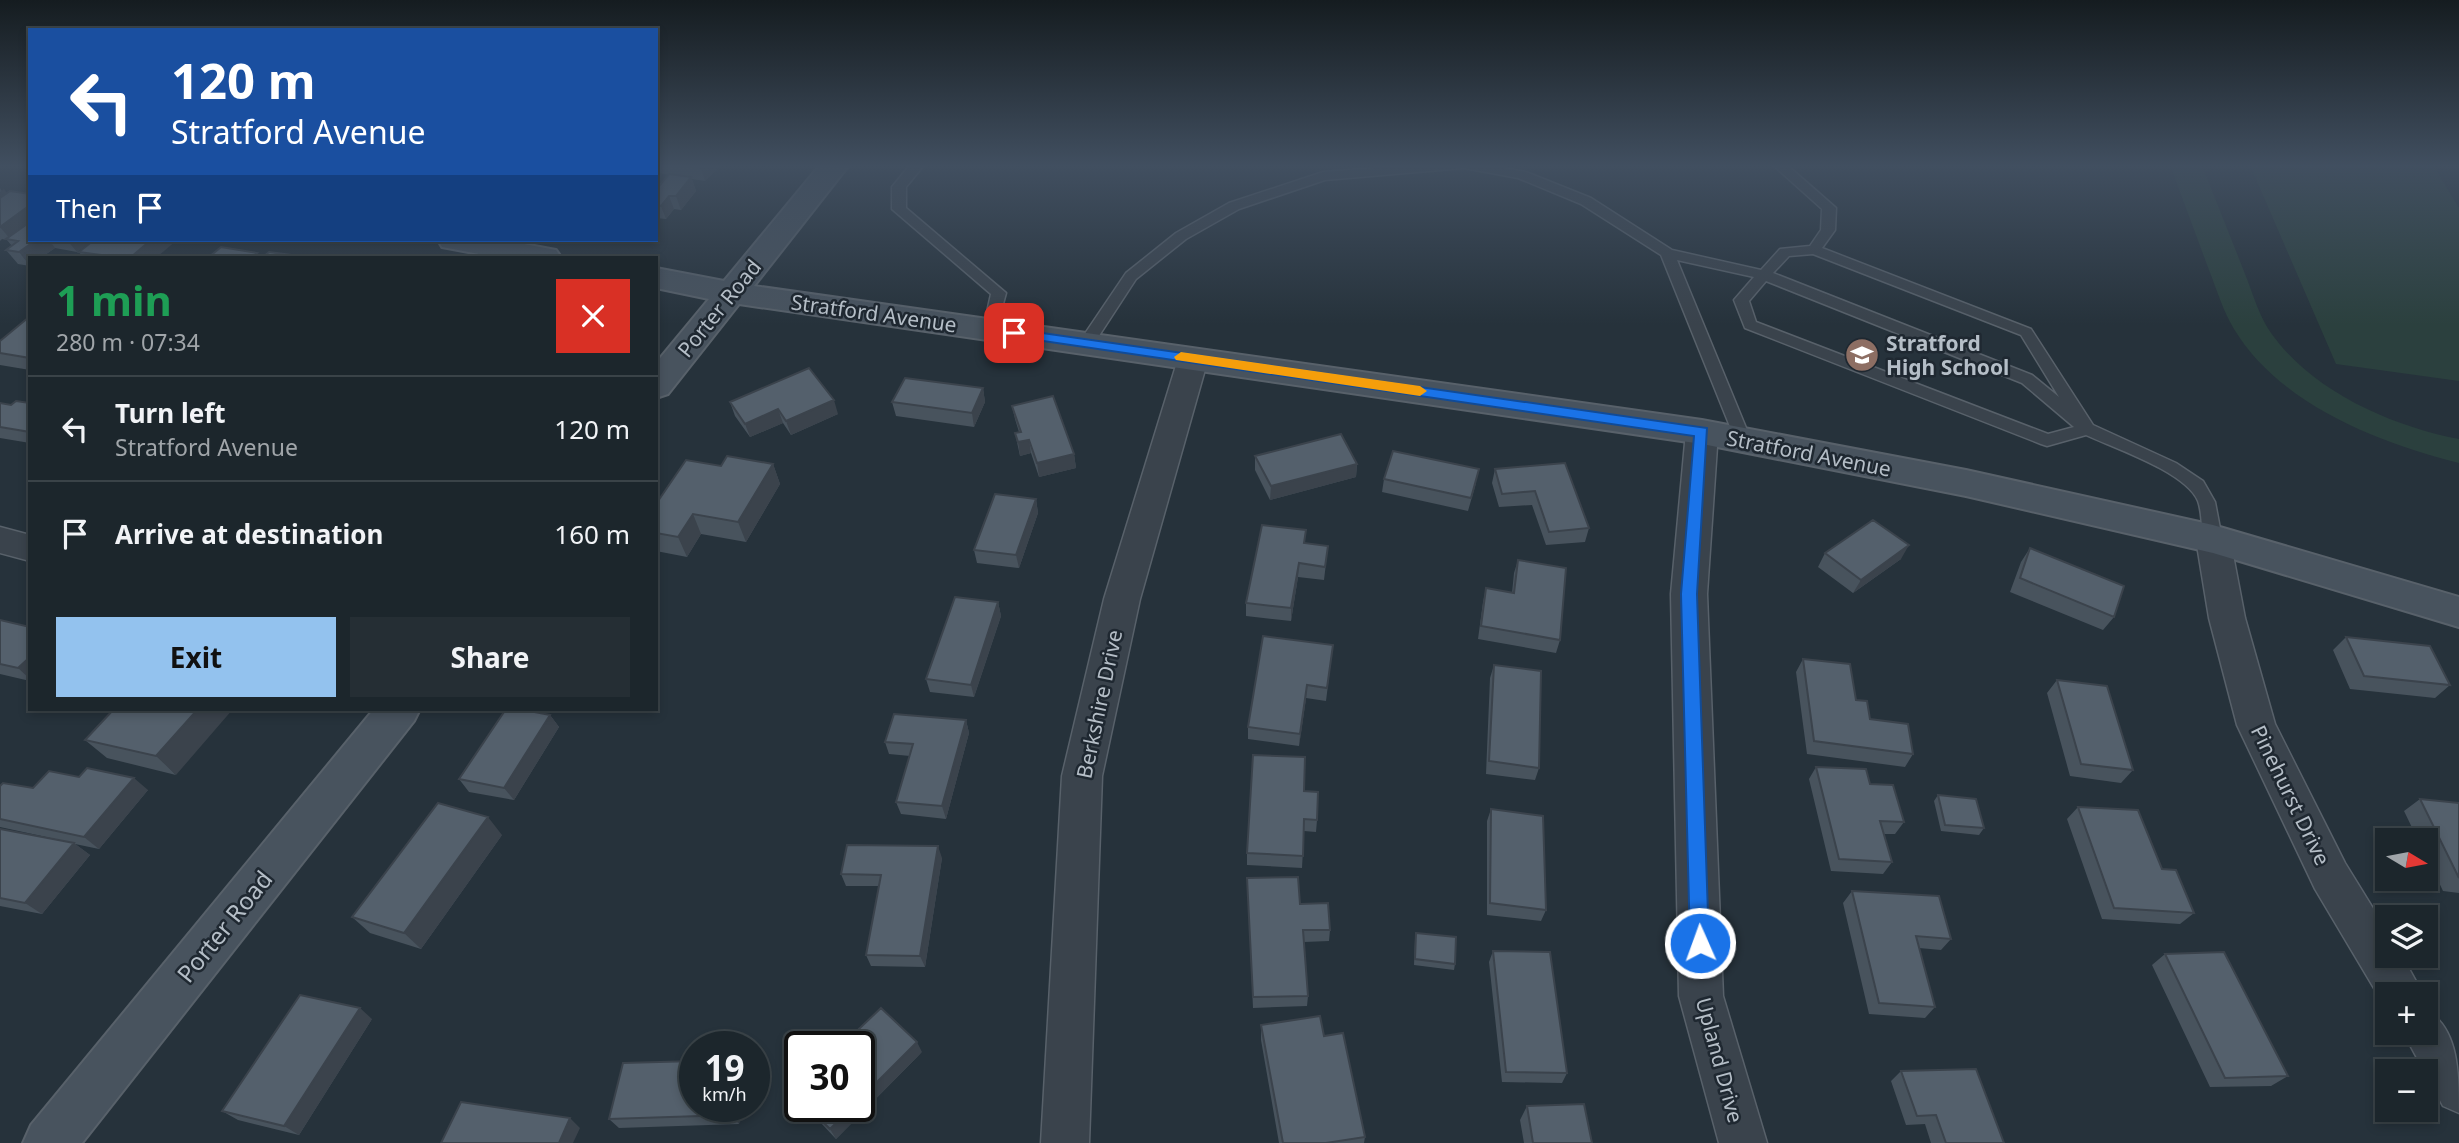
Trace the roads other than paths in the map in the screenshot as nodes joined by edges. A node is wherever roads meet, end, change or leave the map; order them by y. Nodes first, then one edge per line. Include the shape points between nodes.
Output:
1 (792, 218) edge
2 (910, 218) edge
3 (1212, 218) edge
4 (1613, 218) edge
5 (1829, 218) edge
6 (464, 242) edge
7 (1814, 250) junction
8 (1667, 253) junction
9 (540, 256) edge
10 (1764, 275) junction
11 (658, 278) edge
12 (731, 293) junction
13 (990, 330) junction
14 (1086, 344) junction
15 (1193, 359) junction
16 (658, 384) edge
17 (2087, 429) junction
18 (1702, 432) junction
19 (1743, 440) junction
20 (2213, 539) junction
21 (0, 540) edge
22 (28, 547) edge
23 (2459, 612) edge
24 (397, 711) edge
25 (2394, 982) edge
26 (2432, 1045) edge
27 (2459, 1090) edge
28 (49, 1143) edge
29 (1065, 1143) edge
30 (1743, 1143) edge

1 - 12 street, Porter Road
2 - 13 lane via 999,293
3 - 14 lane via 1181,236 1131,276
4 - 8 lane
5 - 7 lane via 1828,230
6 - 9 street
7 - 10 lane via 1785,252
7 - 17 lane via 2026,332
8 - 10 lane
8 - 19 lane
10 - 17 lane via 2027,379
10 - 17 lane via 1741,300 1750,325 2047,440
11 - 12 street, Stratford Avenue
12 - 13 street, Stratford Avenue
12 - 16 street, Porter Road
13 - 14 street, Stratford Avenue
14 - 15 street, Stratford Avenue
15 - 18 street, Stratford Avenue
15 - 29 street, Berkshire Drive via 1122,600 1082,776
17 - 20 lane via 2170,467 2197,485 2207,502
18 - 19 street, Stratford Avenue
18 - 30 street, Upland Drive via 1689,594 1701,996
19 - 20 street, Stratford Avenue via 1966,483
20 - 23 street, Stratford Avenue
20 - 25 street, Pinehurst Drive via 2227,618 2256,725 2330,876
21 - 22 street
24 - 28 street, Porter Road
26 - 27 street

